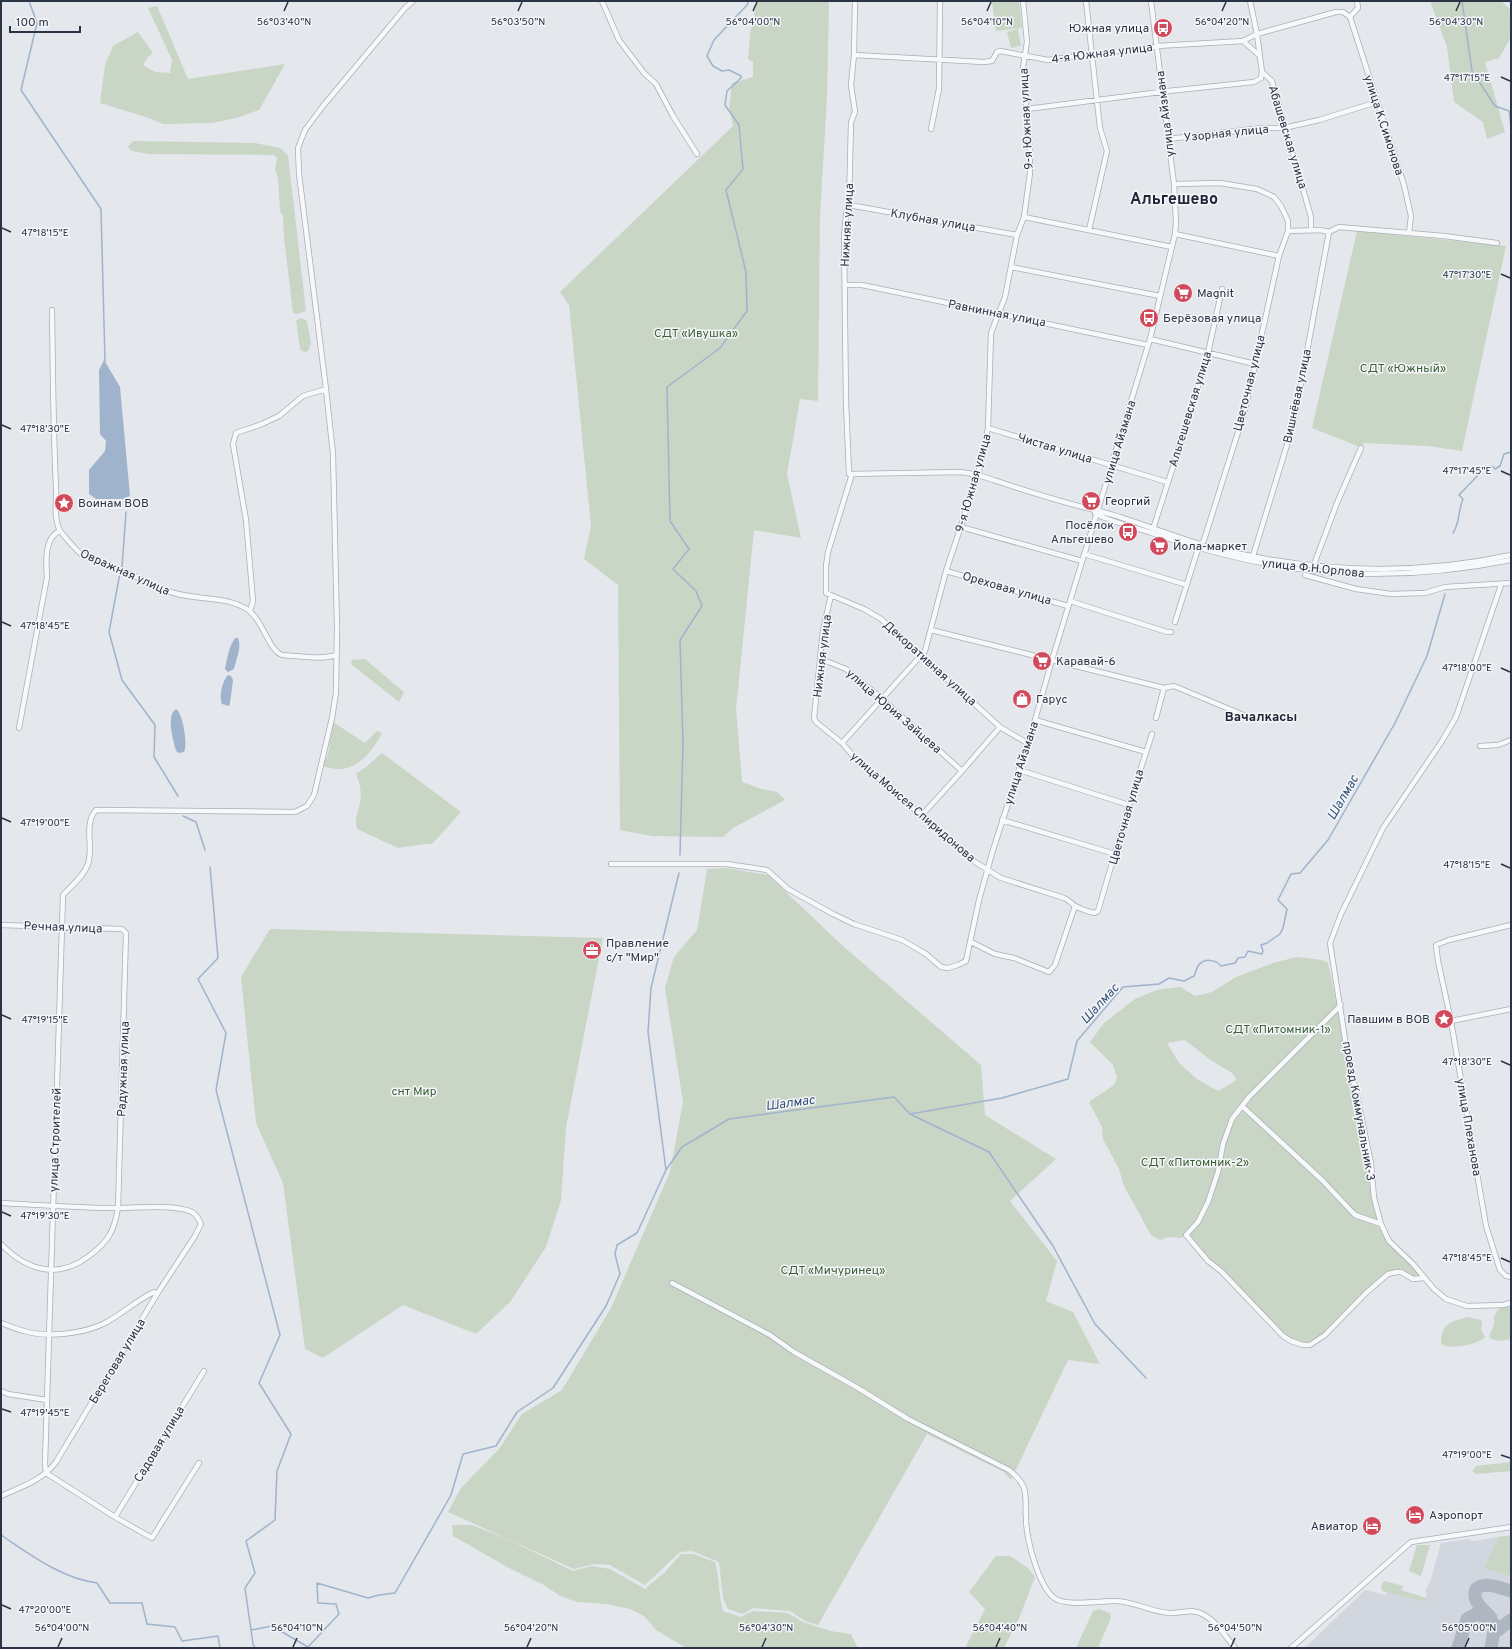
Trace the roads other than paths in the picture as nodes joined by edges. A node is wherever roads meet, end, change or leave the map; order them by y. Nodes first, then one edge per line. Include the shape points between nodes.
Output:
1 (413, 1) edge
2 (602, 1) edge
3 (855, 1) edge
4 (940, 1) edge
5 (1023, 1) edge
6 (1086, 1) edge
7 (1151, 1) edge
8 (1250, 1) edge
9 (1357, 1) edge
10 (1350, 17) junction
11 (1258, 34) junction
12 (1243, 41) junction
13 (1157, 46) junction
14 (1092, 53) junction
15 (854, 55) junction
16 (1259, 55) junction
17 (1024, 56) junction
18 (939, 59) junction
19 (1262, 72) junction
20 (1163, 92) junction
21 (1097, 100) junction
22 (1377, 102) junction
23 (1027, 109) junction
24 (1284, 128) junction
25 (931, 129) dead end
26 (1168, 139) junction
27 (697, 154) dead end
28 (1174, 184) junction
29 (848, 205) junction
30 (1024, 217) junction
31 (1089, 230) junction
32 (1311, 230) junction
33 (1288, 231) junction
34 (1328, 232) junction
35 (1409, 233) junction
36 (1175, 234) junction
37 (1017, 235) junction
38 (1497, 243) dead end
39 (1172, 247) junction
40 (1279, 256) junction
41 (1011, 267) junction
42 (845, 285) junction
43 (1222, 289) dead end
44 (1160, 296) junction
45 (52, 310) dead end
46 (999, 314) junction
47 (1150, 339) junction
48 (1148, 345) junction
49 (1208, 353) junction
50 (1255, 364) junction
51 (326, 389) junction
52 (988, 428) junction
53 (1361, 448) dead end
54 (1112, 465) junction
55 (850, 474) junction
56 (978, 475) junction
57 (1167, 482) junction
58 (1096, 512) junction
59 (961, 527) junction
60 (1153, 529) junction
61 (60, 531) junction
62 (1200, 546) junction
63 (1084, 554) junction
64 (1511, 555) edge
65 (1253, 556) junction
66 (1511, 560) edge
67 (1082, 561) junction
68 (1306, 567) junction
69 (1313, 568) junction
70 (946, 570) junction
71 (1305, 575) dead end
72 (1511, 583) edge
73 (1188, 585) junction
74 (1501, 585) junction
75 (829, 594) junction
76 (1070, 601) junction
77 (1068, 606) junction
78 (250, 611) junction
79 (1175, 622) dead end
80 (931, 630) junction
81 (1171, 632) dead end
82 (337, 655) junction
83 (921, 655) junction
84 (821, 659) junction
85 (1052, 660) junction
86 (1164, 688) junction
87 (881, 698) junction
88 (814, 718) joint
89 (1156, 718) dead end
90 (1253, 719) dead end
91 (1035, 720) junction
92 (1000, 727) junction
93 (19, 728) dead end
94 (1152, 734) dead end
95 (1511, 740) edge
96 (842, 743) junction
97 (1027, 743) junction
98 (1480, 746) dead end
99 (1146, 752) junction
100 (1019, 770) junction
101 (962, 771) junction
102 (1129, 805) junction
103 (922, 815) junction
104 (1002, 820) junction
105 (1115, 854) junction
106 (611, 864) dead end
107 (987, 869) junction
108 (1102, 901) joint
109 (1076, 906) junction
110 (1, 925) edge
111 (1511, 925) edge
112 (61, 926) junction
113 (125, 930) joint
114 (971, 942) junction
115 (1341, 1005) junction
116 (1511, 1009) edge
117 (1451, 1021) junction
118 (1242, 1106) junction
119 (1, 1204) edge
120 (53, 1205) junction
121 (118, 1208) junction
122 (1381, 1224) junction
123 (1, 1244) edge
124 (50, 1270) junction
125 (1511, 1277) edge
126 (1424, 1278) junction
127 (672, 1283) dead end
128 (157, 1294) junction
129 (1511, 1303) edge
130 (1, 1323) edge
131 (49, 1334) junction
132 (204, 1371) dead end
133 (1, 1391) edge
134 (47, 1400) junction
135 (199, 1463) dead end
136 (46, 1473) junction
137 (1, 1496) edge
138 (115, 1517) junction
139 (1511, 1527) edge
140 (1235, 1648) edge
141 (1291, 1648) edge

1 - 51 street via 323,106 305,130 298,148
2 - 27 street via 619,40 644,73 656,84 672,116
3 - 15 street, Нижняя улица
4 - 18 street
5 - 17 street, 9-я Южная улица via 1027,42
6 - 14 street
7 - 13 street, улица Айзмана
8 - 11 street, Абашевская улица
9 - 10 street via 1358,8
10 - 11 street, 4-я Южная улица via 1342,12 1336,12
10 - 22 street, улица К.Симонова
11 - 12 street, 4-я Южная улица
11 - 16 street, Абашевская улица
12 - 13 street, 4-я Южная улица
12 - 16 street
13 - 14 street, 4-я Южная улица
13 - 20 street, улица Айзмана
14 - 17 street, 4-я Южная улица via 1048,60
14 - 21 street
15 - 18 street, 4-я Южная улица
15 - 29 street, Нижняя улица via 851,92 855,112 851,122
16 - 19 street, Абашевская улица
17 - 18 street, 4-я Южная улица via 1000,51 989,62
17 - 23 street, 9-я Южная улица
18 - 25 street via 938,100
19 - 20 street via 1261,78 1254,82
19 - 24 street, Абашевская улица via 1272,81
20 - 21 street
20 - 26 street, улица Айзмана
21 - 23 street
21 - 31 street via 1100,128 1107,151
22 - 24 street, Узорная улица
22 - 35 street, улица К.Симонова via 1409,206
23 - 30 street, 9-я Южная улица via 1031,164
24 - 26 street, Узорная улица via 1262,128
24 - 32 street, Абашевская улица via 1312,217
26 - 28 street, улица Айзмана
28 - 33 street via 1220,184 1257,189 1267,193 1281,206 1288,221
28 - 36 street, улица Айзмана
29 - 37 street, Клубная улица
29 - 42 street, Нижняя улица via 844,236
30 - 31 street
30 - 37 street, 9-я Южная улица
31 - 39 street
32 - 33 street
32 - 34 street
33 - 40 street, Цветочная улица
34 - 35 street via 1339,227
34 - 65 street, Вишнёвая улица via 1294,422
35 - 38 street
36 - 39 street, улица Айзмана
36 - 40 street
37 - 41 street, 9-я Южная улица
39 - 44 street, улица Айзмана
40 - 50 street, Цветочная улица
41 - 44 street
41 - 46 street, 9-я Южная улица
42 - 46 street, Равнинная улица via 868,286
42 - 55 street, Нижняя улица via 846,402
43 - 49 street, Альгешевская улица
44 - 47 street, улица Айзмана
45 - 61 street, Овражная улица via 56,489 54,510
46 - 48 street, Равнинная улица
46 - 52 street, 9-я Южная улица via 990,338
47 - 48 street, улица Айзмана
47 - 49 street
48 - 54 street, улица Айзмана
49 - 50 street
49 - 57 street, Альгешевская улица
50 - 62 street, Цветочная улица via 1245,410
51 - 78 street via 303,396 279,416 236,433 234,438 246,520 253,600
51 - 82 street via 333,461
52 - 54 street, Чистая улица
52 - 56 street, 9-я Южная улица
53 - 69 street
54 - 57 street, Чистая улица
54 - 58 street, улица Айзмана
55 - 56 street via 961,472
55 - 75 street, Нижняя улица via 828,552 826,566
56 - 58 street
56 - 59 street, 9-я Южная улица
57 - 60 street, Альгешевская улица
58 - 60 street, улица Ф.Н.Орлова
58 - 62 street, улица Ф.Н.Орлова
58 - 63 street, улица Айзмана
59 - 67 street
59 - 70 street, 9-я Южная улица
60 - 62 street, улица Ф.Н.Орлова
61 - 78 street, Овражная улица via 81,554 174,593 223,600
61 - 93 street via 53,535 50,541 46,582
62 - 65 street, улица Ф.Н.Орлова
62 - 68 street, улица Ф.Н.Орлова via 1252,561
62 - 73 street, Цветочная улица
63 - 67 street, улица Айзмана
63 - 73 street
64 - 69 street, улица Ф.Н.Орлова via 1475,562 1392,569
65 - 68 street, улица Ф.Н.Орлова
66 - 69 street, улица Ф.Н.Орлова via 1460,569 1393,574 1340,573
67 - 76 street, улица Айзмана
68 - 69 street, улица Ф.Н.Орлова
70 - 77 street, Ореховая улица
70 - 80 street, 9-я Южная улица
71 - 74 street via 1356,589 1391,594 1425,593 1445,587
72 - 74 street
73 - 79 street, Цветочная улица
74 - 115 street, проезд Коммунальник-3 via 1456,718 1383,828 1331,938 1330,950
75 - 83 street, Декоративная улица via 875,615
75 - 84 street, Нижняя улица
76 - 77 street, улица Айзмана
76 - 81 street, Ореховая улица
77 - 85 street, улица Айзмана
78 - 82 street, Овражная улица via 278,654 317,657
80 - 83 street, 9-я Южная улица
80 - 85 street
82 - 112 street, улица Строителей via 336,693 332,718 314,795 307,806 295,812 96,810 91,816 89,862 86,870 63,895
83 - 87 street, 9-я Южная улица
83 - 92 street, Декоративная улица
84 - 87 street, улица Юрия Зайцева via 846,669
84 - 88 street, Нижняя улица
85 - 86 street
85 - 91 street, улица Айзмана
86 - 89 street
86 - 90 street via 1179,687
87 - 96 street, 9-я Южная улица
87 - 101 street, улица Юрия Зайцева
88 - 96 street, улица Моисея Спиридонова
91 - 97 street, улица Айзмана
91 - 99 street
92 - 97 street, Декоративная улица
92 - 101 street
94 - 99 street, Цветочная улица
95 - 98 street via 1498,745
96 - 103 street, улица Моисея Спиридонова via 855,758
97 - 100 street, улица Айзмана
99 - 102 street, Цветочная улица
100 - 102 street
100 - 104 street, улица Айзмана
101 - 103 street
102 - 105 street, Цветочная улица
103 - 107 street, улица Моисея Спиридонова via 975,862
104 - 105 street
104 - 107 street, улица Айзмана
105 - 108 street, Цветочная улица
106 - 114 street, улица Айзмана via 727,864 767,870 788,889 854,924 902,940 926,954 941,967 958,966 966,961
107 - 109 street, улица Моисея Спиридонова via 1001,878 1064,898
107 - 114 street, улица Айзмана
108 - 109 street, улица Моисея Спиридонова via 1095,913
109 - 114 street via 1055,964 1049,972 1014,958 994,954
110 - 112 street, Речная улица
111 - 117 street, улица Плеханова via 1436,945
112 - 113 street, Речная улица
112 - 120 street, улица Строителей
113 - 121 street, Радужная улица
115 - 118 street
115 - 122 street, проезд Коммунальник-3 via 1345,1039 1371,1163 1374,1198
116 - 117 street
117 - 125 street, улица Плеханова via 1486,1226 1500,1270
118 - 122 street via 1322,1180 1355,1215
118 - 126 street via 1228,1129 1218,1172 1208,1202 1202,1211 1202,1217 1186,1234 1208,1260 1278,1330 1291,1341 1310,1345 1325,1335 1388,1274 1401,1272 1413,1279
119 - 120 street
120 - 121 street
120 - 124 street, улица Строителей
121 - 124 street, Радужная улица via 110,1236 103,1246 80,1263
121 - 128 street, Береговая улица via 154,1207 186,1210 195,1214 201,1224
122 - 126 street, проезд Коммунальник-3 via 1389,1241
123 - 124 street via 12,1256 24,1263
124 - 131 street, улица Строителей
126 - 129 street, проезд Коммунальник-3 via 1440,1295 1453,1302 1475,1306
127 - 140 street via 770,1335 790,1350 908,1419 1017,1477 1025,1489 1028,1539 1035,1565 1054,1598 1068,1602 1124,1601 1174,1614 1196,1611 1214,1622
128 - 131 street via 154,1292 145,1296 128,1309 91,1329
128 - 136 street, Береговая улица via 56,1462
130 - 131 street via 25,1332
131 - 134 street, улица Строителей
132 - 138 street, Садовая улица
133 - 134 street
134 - 136 street, улица Строителей
135 - 138 street via 152,1538
136 - 137 street, Береговая улица
136 - 138 street
139 - 141 street via 1411,1542

